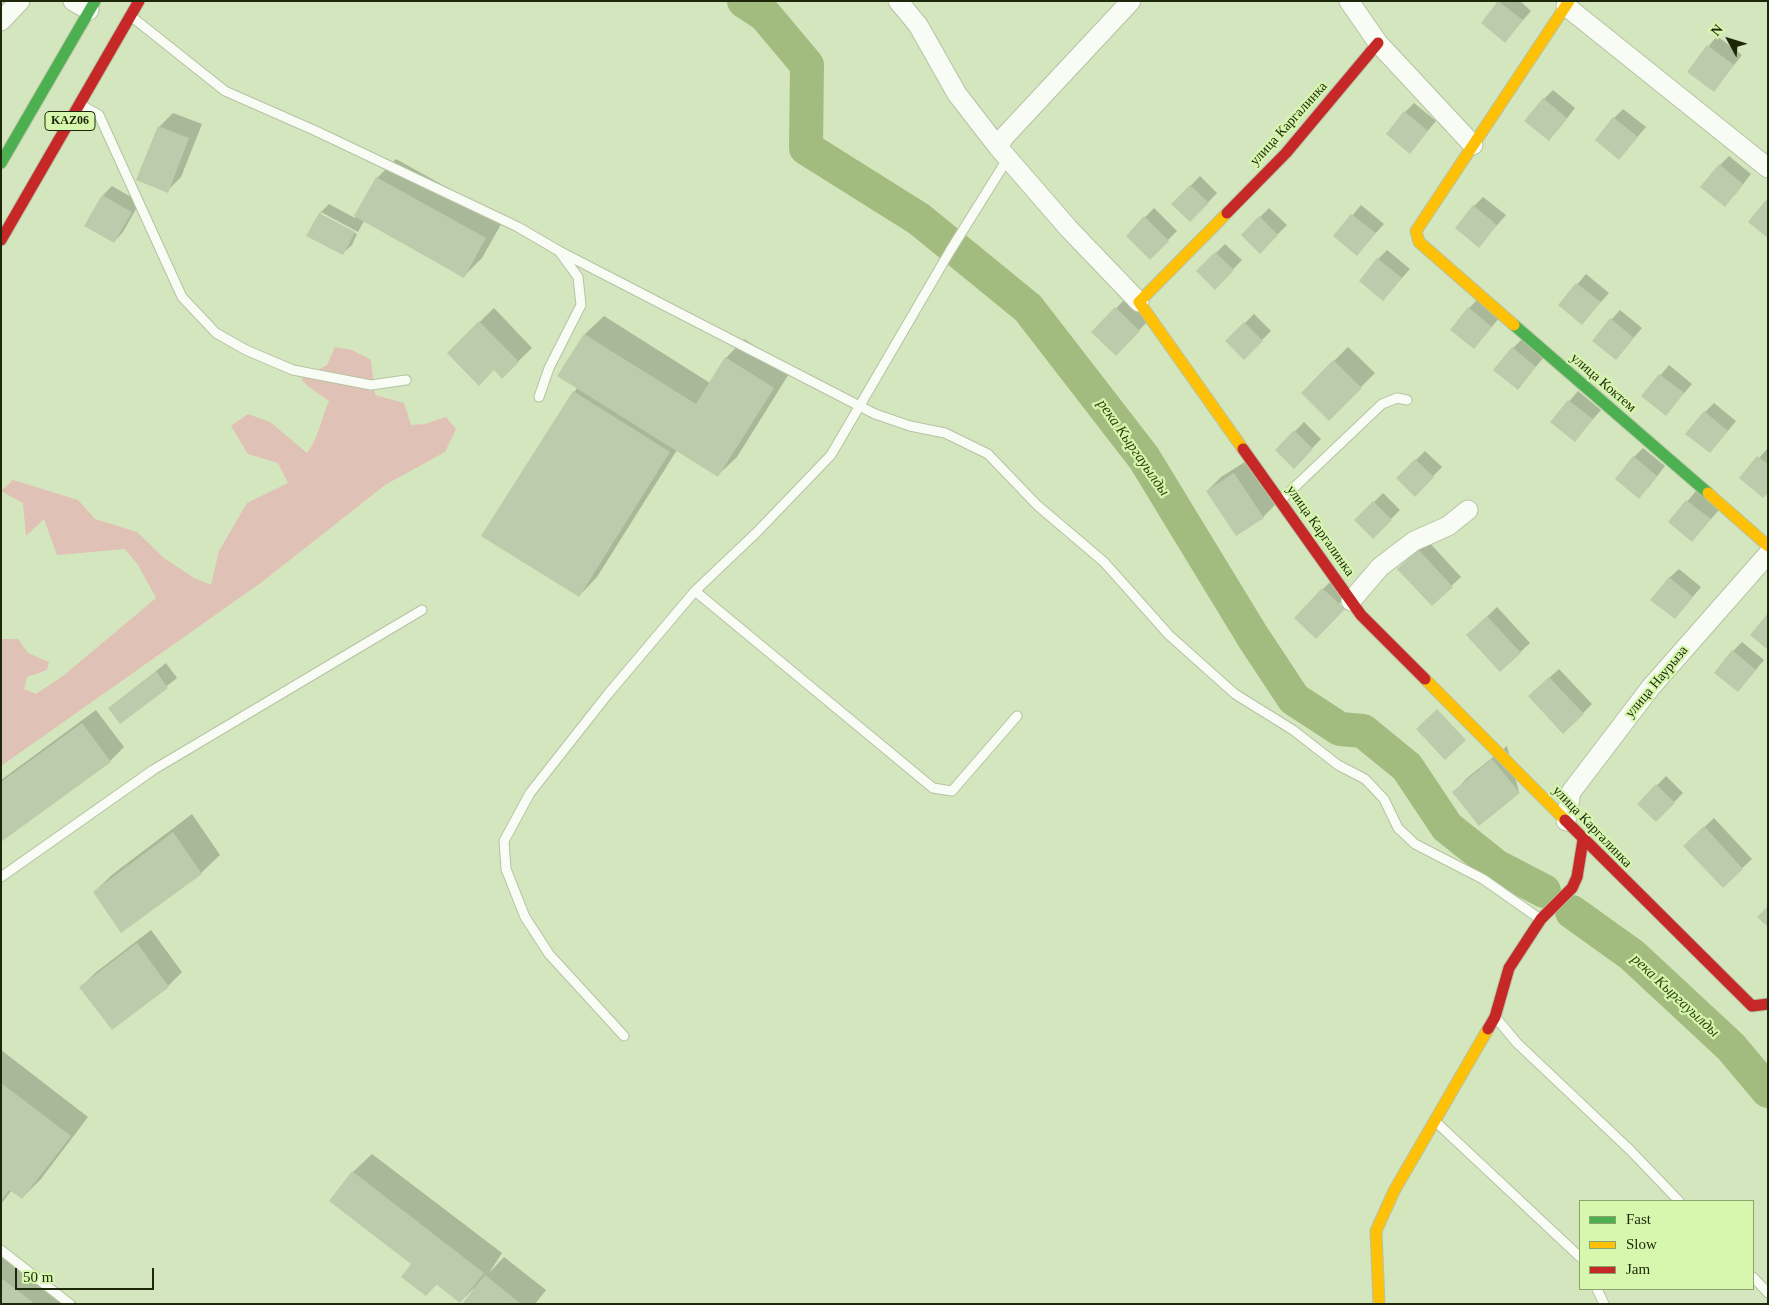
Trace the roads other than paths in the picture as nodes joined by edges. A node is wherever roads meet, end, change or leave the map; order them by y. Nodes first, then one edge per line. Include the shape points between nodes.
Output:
1 (20, 1) edge
2 (139, 1) edge
3 (898, 1) edge
4 (1130, 1) edge
5 (1349, 1) edge
6 (1568, 3) edge
7 (86, 4) edge
8 (130, 15) junction
9 (1, 21) edge
10 (1378, 43) junction
11 (80, 105) junction
12 (1473, 145) junction
13 (1003, 152) junction
14 (1, 163) edge
15 (1768, 168) edge
16 (1, 240) edge
17 (560, 251) junction
18 (1139, 302) junction
19 (406, 380) dead end
20 (539, 398) dead end
21 (1407, 400) dead end
22 (860, 407) junction
23 (1280, 501) junction
24 (1468, 510) dead end
25 (1768, 546) edge
26 (1768, 554) edge
27 (695, 591) junction
28 (1351, 601) junction
29 (422, 610) dead end
30 (1018, 716) dead end
31 (1566, 821) junction
32 (1583, 840) junction
33 (1, 877) edge
34 (1541, 919) junction
35 (1768, 1004) edge
36 (1495, 1017) junction
37 (624, 1036) dead end
38 (1435, 1121) junction
39 (1678, 1200) edge
40 (1, 1250) edge
41 (1579, 1256) edge
42 (1754, 1278) edge
43 (1597, 1290) edge
44 (1768, 1293) edge
45 (70, 1304) edge
46 (1379, 1304) edge
47 (1604, 1304) edge

1 - 9 street
2 - 8 main road, KАZ06
3 - 13 street via 918,24 957,94
4 - 13 street via 1005,136
5 - 10 street
6 - 12 main road
6 - 15 street
7 - 14 main road, KАZ06
8 - 11 main road, KАZ06
8 - 17 lane via 225,91 518,227
10 - 12 street
10 - 18 main road, улица Каргалинка via 1286,153
11 - 16 main road, KАZ06
11 - 19 lane via 99,115 182,298 216,333 293,370 371,385
12 - 25 main road, улица Коктем via 1416,231 1419,242
13 - 18 street via 1069,229
13 - 22 lane
17 - 20 lane via 578,277 581,305 549,368
17 - 22 lane
18 - 23 main road, улица Каргалинка
21 - 23 lane via 1396,398 1382,404
22 - 27 lane via 831,455 758,532
22 - 34 lane via 910,426 945,433 988,454 1037,505 1104,562 1169,635 1235,694 1365,780 1384,799 1398,828 1415,844 1484,879
23 - 28 main road, улица Каргалинка
24 - 28 street via 1448,526 1414,541 1380,567
26 - 31 street, улица Наурыза via 1651,687 1571,792
27 - 30 lane via 933,788 952,791
27 - 37 lane via 530,793 504,841 506,869 525,917 549,954
28 - 31 main road, улица Каргалинка via 1361,615
29 - 33 lane via 153,770
31 - 32 main road, улица Каргалинка
32 - 34 main road via 1572,888
32 - 35 main road, улица Каргалинка via 1752,1006
34 - 36 main road via 1509,968
36 - 38 main road
36 - 39 lane via 1517,1044
38 - 41 lane
38 - 46 main road via 1394,1191 1376,1232
40 - 45 lane
42 - 44 lane
43 - 47 lane

